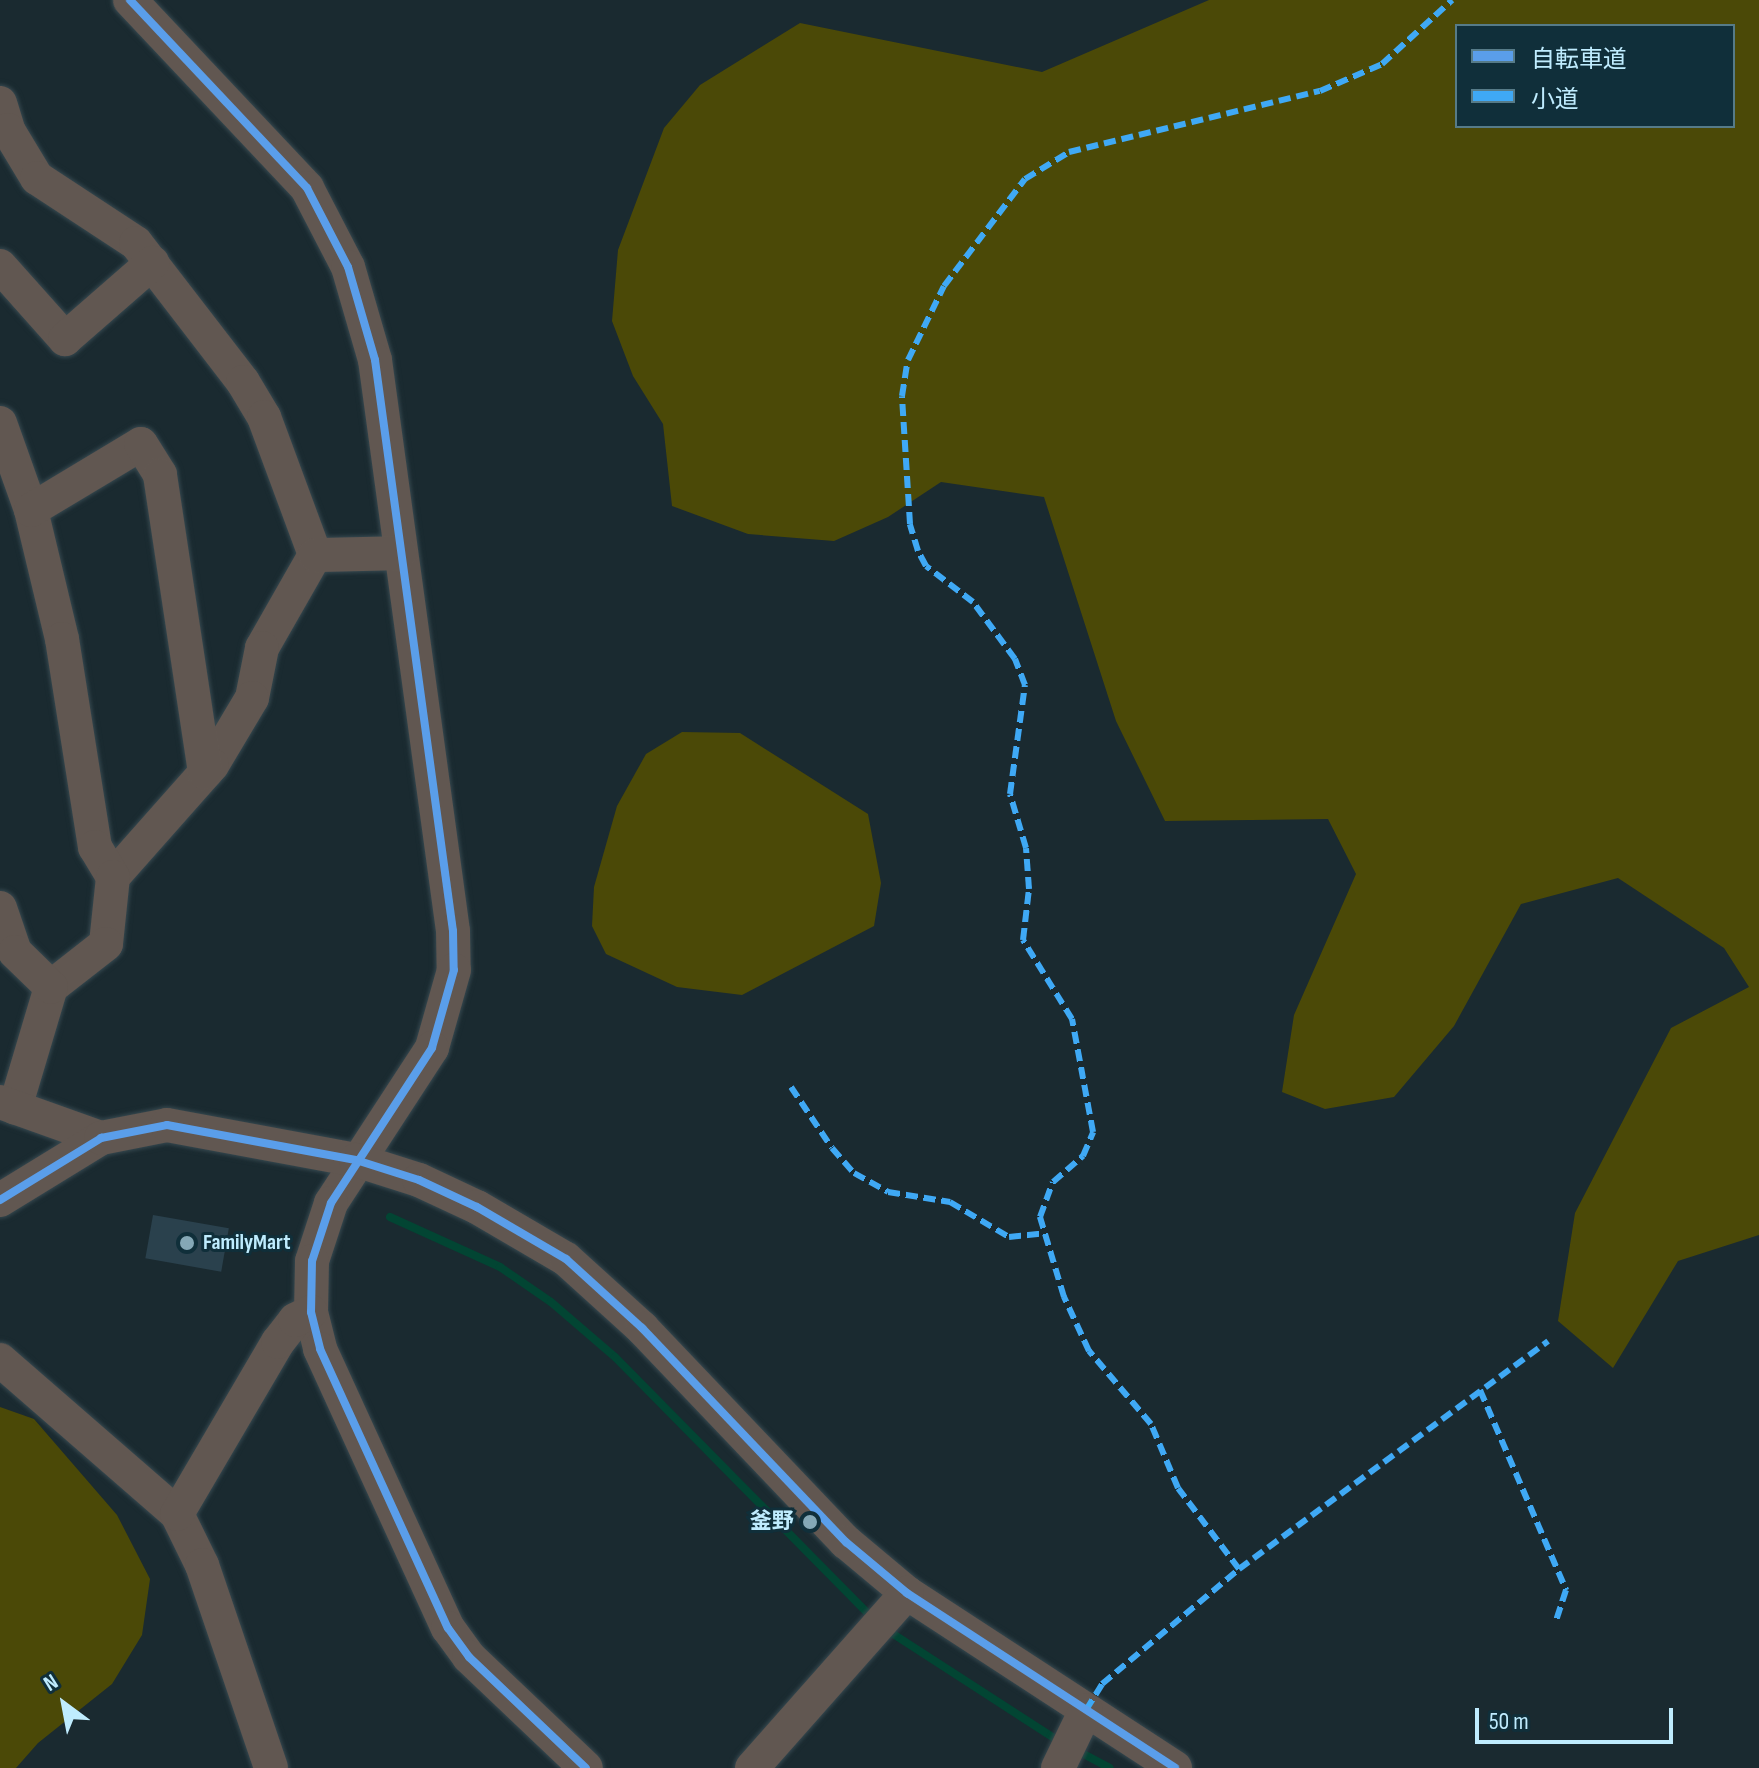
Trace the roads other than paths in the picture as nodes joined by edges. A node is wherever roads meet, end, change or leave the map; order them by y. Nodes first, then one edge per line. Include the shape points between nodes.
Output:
1 (130, 0) edge
2 (0, 103) edge
3 (152, 263) junction
4 (0, 266) edge
5 (0, 423) edge
6 (31, 510) junction
7 (400, 553) junction
8 (315, 555) junction
9 (205, 773) junction
10 (113, 877) junction
11 (0, 908) edge
12 (51, 987) junction
13 (7, 1105) edge
14 (101, 1138) junction
15 (356, 1160) junction
16 (0, 1200) edge
17 (311, 1312) junction
18 (0, 1360) edge
19 (177, 1514) junction
20 (902, 1600) junction
21 (1083, 1716) junction
22 (1060, 1763) edge
23 (271, 1768) edge
24 (586, 1768) edge
25 (752, 1768) edge
26 (1175, 1768) edge

1 - 7 street via 276,151 329,224 361,302 375,360
2 - 3 street via 8,130 37,178 136,243
3 - 4 street via 65,339
3 - 8 street via 264,417
5 - 6 street
6 - 9 street via 141,444 160,475
6 - 10 street via 62,639 95,847
7 - 8 street
7 - 15 street via 453,931 454,970 432,1048
8 - 9 street via 262,648 252,698
9 - 10 street
10 - 12 street via 106,944
11 - 12 street via 15,952
12 - 13 street
13 - 14 street
14 - 15 street via 167,1125
14 - 16 street
15 - 17 street via 331,1203 312,1261
15 - 20 street via 419,1180 477,1207 566,1259 642,1328
17 - 19 street via 295,1320 278,1342
17 - 24 street via 320,1349 448,1628 469,1657
18 - 19 street
19 - 23 street via 202,1565
20 - 21 street
20 - 25 street
21 - 22 street
21 - 26 street

